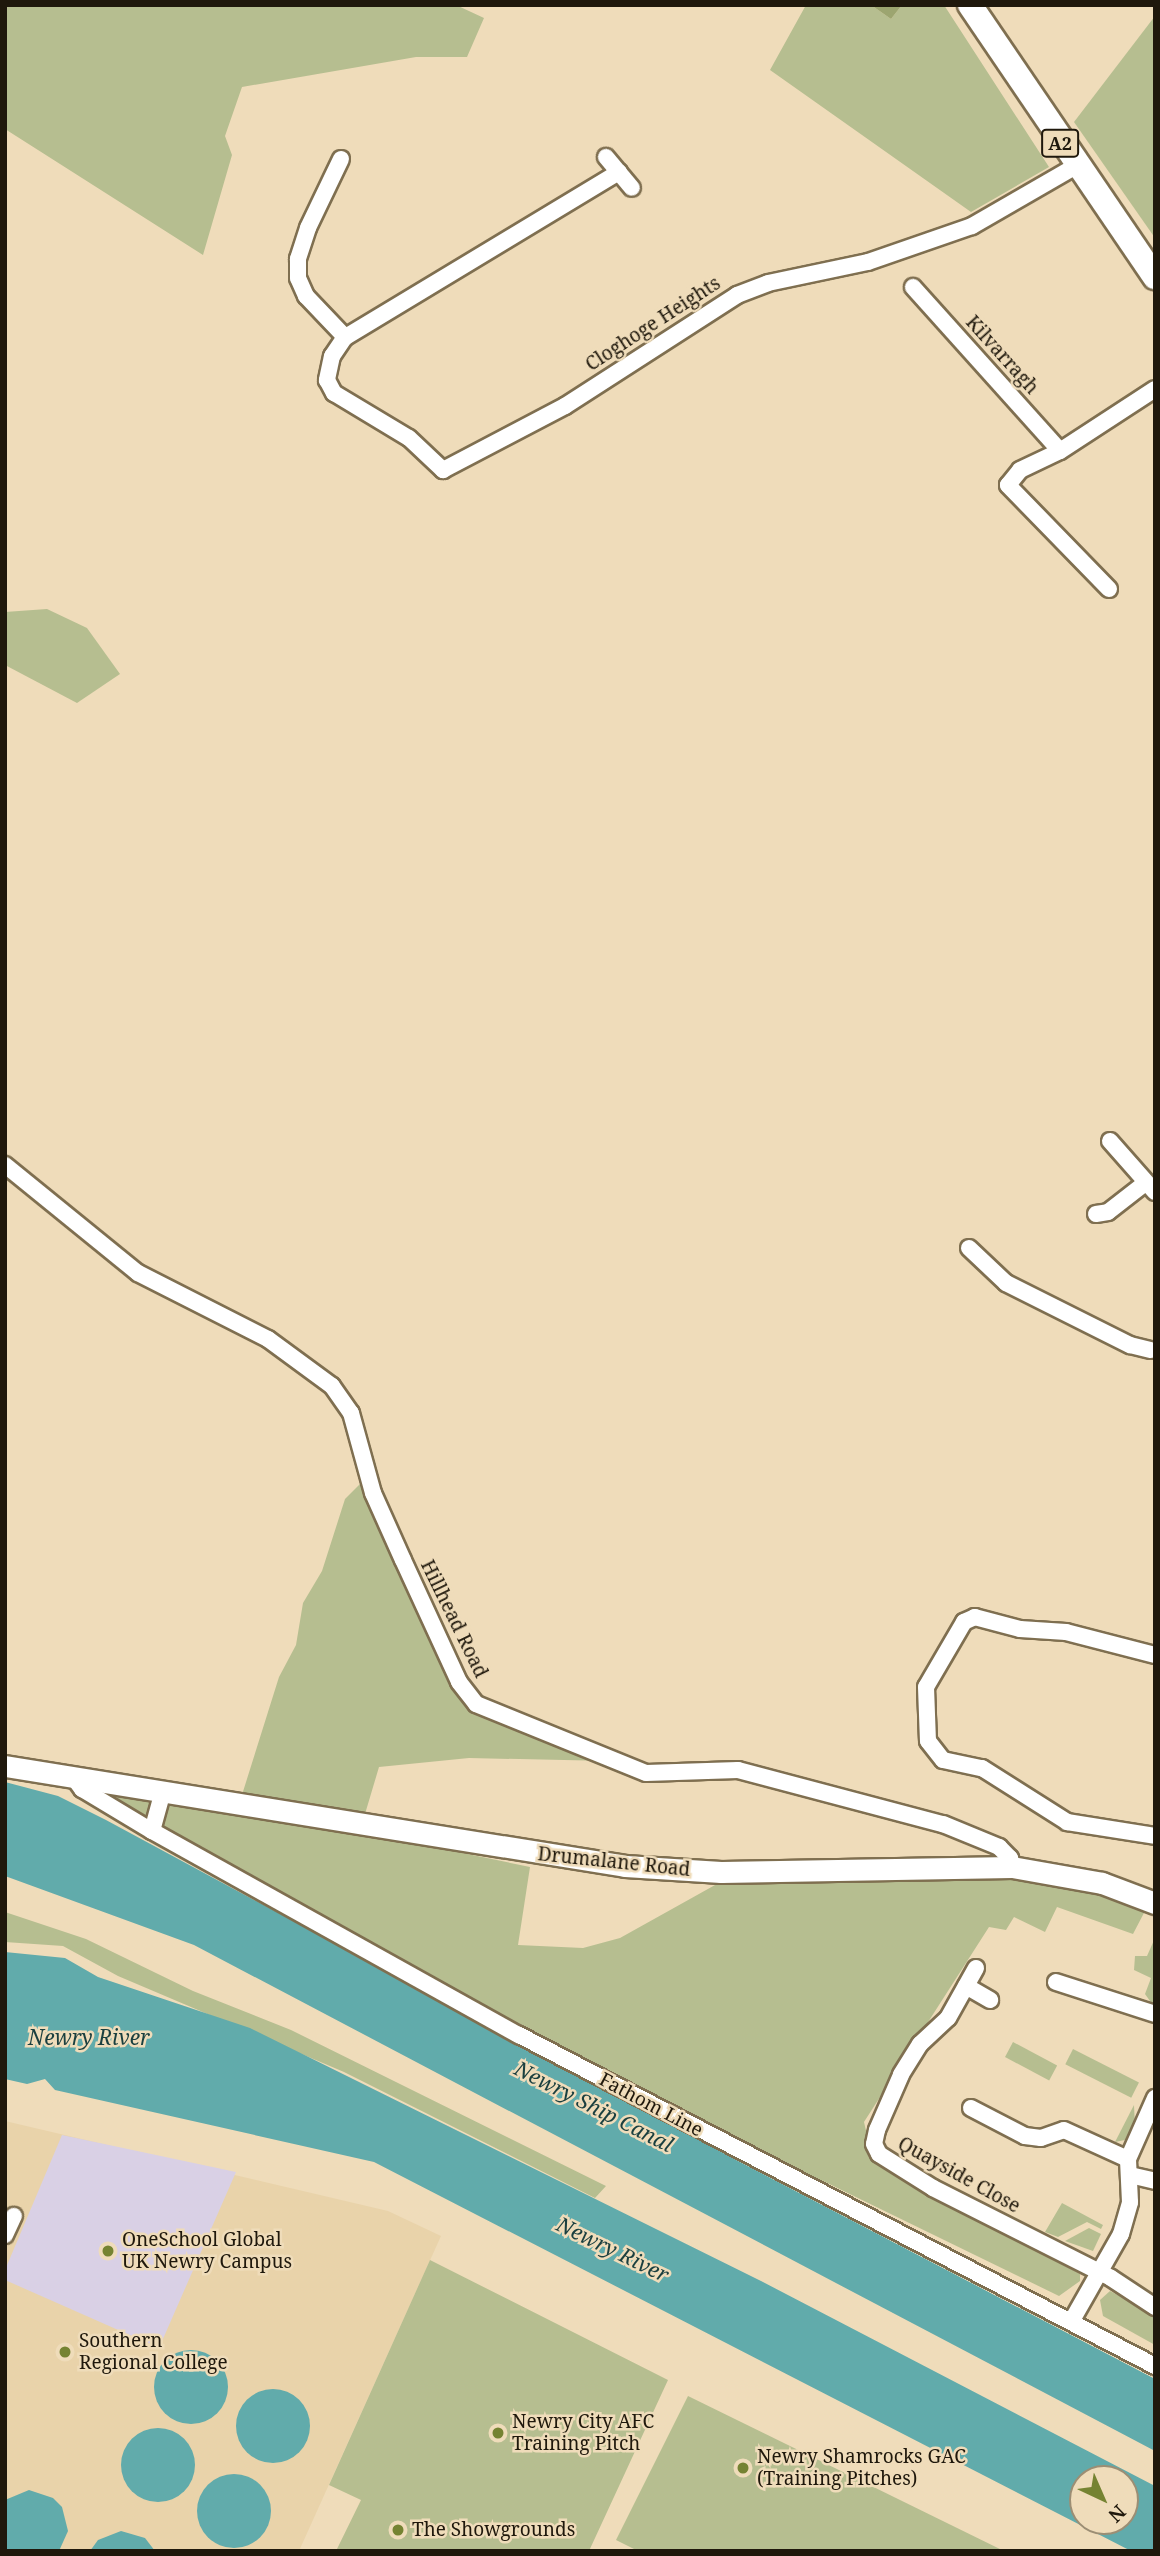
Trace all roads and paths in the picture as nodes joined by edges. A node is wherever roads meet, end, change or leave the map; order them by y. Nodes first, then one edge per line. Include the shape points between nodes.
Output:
1 (970, 5) edge
2 (606, 157) dead end
3 (341, 159) dead end
4 (1076, 166) junction
5 (619, 172) junction
6 (632, 188) dead end
7 (1155, 277) edge
8 (913, 287) dead end
9 (345, 337) junction
10 (1155, 389) edge
11 (1060, 451) junction
12 (1109, 589) dead end
13 (1110, 1141) dead end
14 (5, 1165) edge
15 (1149, 1188) edge
16 (1096, 1214) dead end
17 (969, 1248) dead end
18 (1153, 1352) edge
19 (1155, 1655) edge
20 (5, 1766) edge
21 (74, 1778) junction
22 (163, 1791) junction
23 (152, 1831) junction
24 (1155, 1836) edge
25 (1012, 1867) junction
26 (1155, 1903) edge
27 (976, 1968) dead end
28 (1056, 1983) dead end
29 (966, 1986) junction
30 (990, 2000) dead end
31 (1155, 2014) edge
32 (1155, 2098) edge
33 (971, 2108) dead end
34 (1129, 2167) junction
35 (1155, 2181) edge
36 (14, 2216) dead end
37 (5, 2235) edge
38 (1100, 2273) junction
39 (1155, 2307) edge
40 (1071, 2322) junction
41 (1155, 2366) edge

1 - 4 main road, A2
2 - 5 street
3 - 9 street via 308,228 298,259 298,278 306,296
4 - 7 main road, A2
4 - 9 street, Cloghoge Heights via 972,226 868,262 768,283 737,295 565,406 443,470 409,438 334,393 327,380 332,356
5 - 6 street
5 - 9 street
8 - 11 street, Kilvarragh
10 - 11 street
11 - 12 street via 1020,470 1008,485
13 - 15 street
14 - 25 street, Hillhead Road via 138,1273 268,1339 332,1386 351,1413 373,1493 403,1560 459,1682 476,1703 646,1773 738,1770 943,1824 999,1847
15 - 16 street
17 - 18 street via 1006,1283
19 - 24 street via 1066,1632 1020,1629 975,1618 964,1622 926,1687 928,1741 943,1760 982,1768 1067,1822
20 - 21 main road
21 - 22 main road, Drumalane Road
21 - 23 street, Fathom Line via 82,1790
22 - 23 street
22 - 25 main road, Drumalane Road via 625,1866 721,1872
23 - 40 street, Fathom Line via 519,2035
25 - 26 main road, Drumalane Road via 1102,1883
27 - 29 street, Quayside Close
28 - 31 street
29 - 30 street
29 - 38 street, Quayside Close via 948,2018 920,2044 901,2075 874,2144 879,2154 933,2188
32 - 34 street
33 - 34 street via 1025,2136 1041,2138 1064,2130
34 - 35 street
34 - 38 street via 1121,2234
36 - 37 street
38 - 39 street, Quayside Close
38 - 40 street
40 - 41 street, Fathom Line

